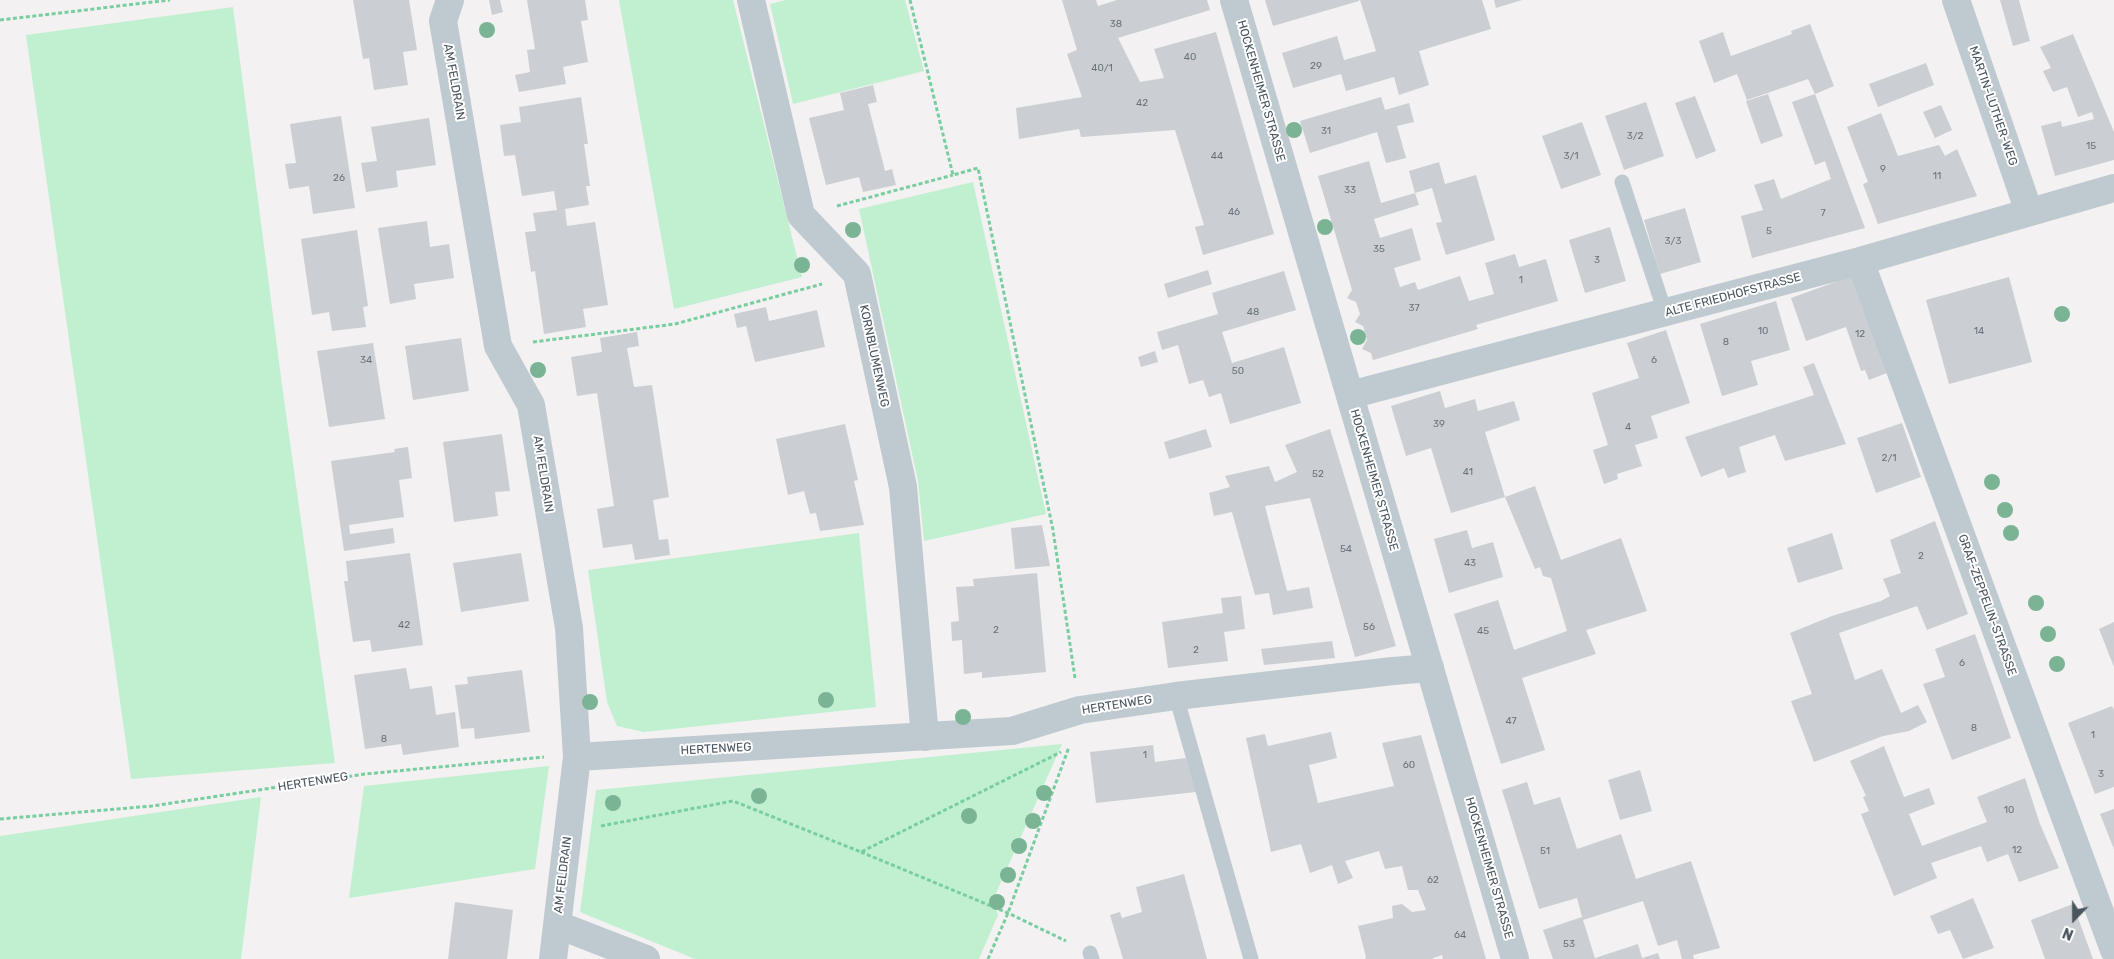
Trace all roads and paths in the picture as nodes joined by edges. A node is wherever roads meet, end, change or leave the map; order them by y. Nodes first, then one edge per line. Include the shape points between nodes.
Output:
1 (170, 0) edge
2 (450, 0) edge
3 (751, 0) edge
4 (910, 0) edge
5 (1234, 0) edge
6 (1956, 0) edge
7 (0, 20) edge
8 (953, 176) junction
9 (1622, 182) dead end
10 (2114, 188) edge
11 (2029, 212) junction
12 (802, 215) junction
13 (1860, 261) junction
14 (857, 274) junction
15 (1665, 312) junction
16 (498, 346) junction
17 (1350, 395) junction
18 (1430, 668) junction
19 (1176, 696) junction
20 (1080, 710) junction
21 (925, 736) junction
22 (1068, 749) junction
23 (577, 756) junction
24 (0, 819) edge
25 (568, 833) junction
26 (861, 852) junction
27 (1008, 913) junction
28 (558, 925) junction
29 (2114, 950) edge
30 (1091, 956) edge
31 (553, 959) edge
32 (646, 959) edge
33 (988, 959) edge
34 (1251, 959) edge
35 (1515, 959) edge

1 - 7 path
2 - 16 street, AM FELDRAIN via 443,21
3 - 12 street
4 - 8 path
5 - 17 street, HOCKENHEIMER STRASSE
6 - 11 street, MARTIN-LUTHER-WEG
8 - 12 path
8 - 20 path via 978,168 1053,530
9 - 15 lane
10 - 11 street, ALTE FRIEDHOFSTRASSE
11 - 13 street, ALTE FRIEDHOFSTRASSE
12 - 14 street
13 - 15 street, ALTE FRIEDHOFSTRASSE
13 - 29 street, GRAF-ZEPPELIN-STRASSE
14 - 16 path via 675,324
14 - 21 street, KORNBLUMENWEG via 903,487
15 - 17 street, ALTE FRIEDHOFSTRASSE
16 - 23 street, AM FELDRAIN via 531,405 569,628
17 - 18 street, HOCKENHEIMER STRASSE
18 - 19 street, HERTENWEG
18 - 35 street, HOCKENHEIMER STRASSE
19 - 20 street, HERTENWEG
19 - 34 lane
20 - 21 street, HERTENWEG via 1012,731
20 - 22 path
21 - 23 street, HERTENWEG
22 - 26 path
22 - 27 path
23 - 24 path, HERTENWEG via 366,774 152,806
23 - 25 street, AM FELDRAIN
25 - 26 path via 733,801
25 - 28 street, AM FELDRAIN
26 - 27 path
27 - 30 path
27 - 33 path
28 - 31 street, AM FELDRAIN
28 - 32 street

